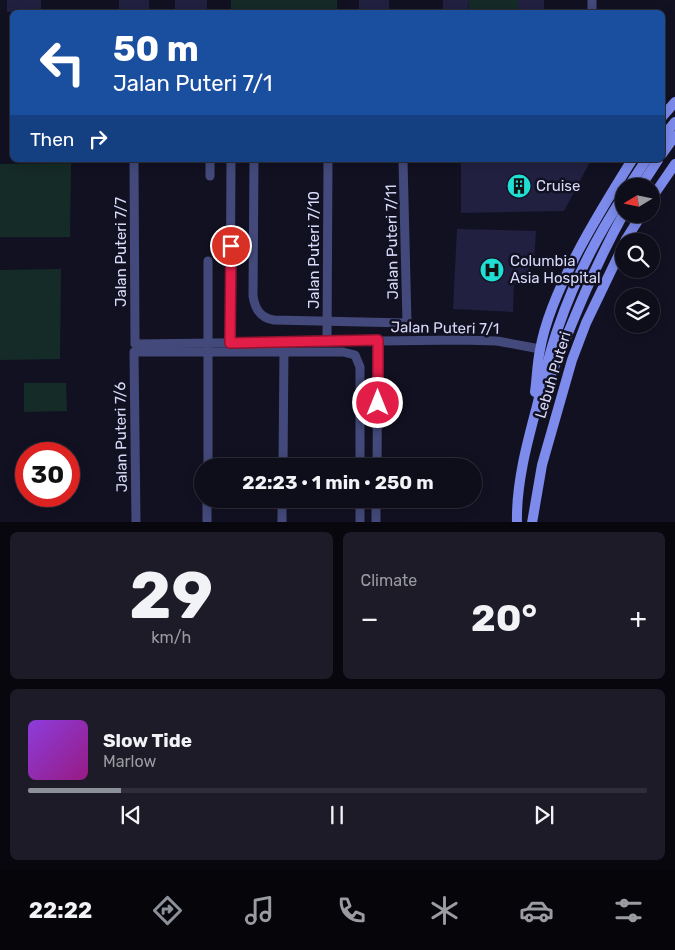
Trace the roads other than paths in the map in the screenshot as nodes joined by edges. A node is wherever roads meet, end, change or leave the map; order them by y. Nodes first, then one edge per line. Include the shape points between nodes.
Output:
1 (675, 102) edge
2 (665, 114) edge
3 (675, 122) edge
4 (665, 134) edge
5 (675, 136) edge
6 (665, 150) edge
7 (134, 162) edge
8 (210, 162) edge
9 (231, 162) edge
10 (254, 162) edge
11 (328, 162) edge
12 (403, 162) edge
13 (631, 162) edge
14 (645, 162) edge
15 (657, 162) edge
16 (675, 164) edge
17 (210, 176) dead end
18 (634, 178) edge
19 (646, 178) edge
20 (660, 186) edge
21 (615, 210) edge
22 (619, 223) edge
23 (208, 261) dead end
24 (615, 261) edge
25 (327, 320) junction
26 (378, 340) junction
27 (327, 341) junction
28 (284, 342) junction
29 (230, 343) junction
30 (134, 348) junction
31 (208, 348) junction
32 (540, 349) junction
33 (284, 352) junction
34 (531, 425) junction
35 (208, 458) edge
36 (283, 458) edge
37 (360, 458) edge
38 (377, 458) edge
39 (208, 508) edge
40 (282, 508) edge
41 (360, 508) edge
42 (376, 508) edge
43 (534, 519) edge
44 (136, 522) edge
45 (207, 522) edge
46 (282, 522) edge
47 (360, 522) edge
48 (376, 522) edge
49 (515, 522) edge

1 - 2 main road
3 - 4 main road
5 - 6 main road
7 - 30 street, Jalan Puteri 7/7
8 - 17 street
9 - 29 street
10 - 25 street via 253,296 260,313 274,320
11 - 25 street, Jalan Puteri 7/10
12 - 25 street, Jalan Puteri 7/11 via 407,323
13 - 32 main road, Lebuh Puteri via 565,280 550,314
14 - 18 main road
15 - 19 main road
16 - 20 main road
21 - 34 main road via 575,285 557,329
22 - 34 main road via 584,292
23 - 31 street
24 - 43 main road, Lebuh Puteri via 572,360 542,465
25 - 27 street, Jalan Puteri 7/10
26 - 27 street, Jalan Puteri 7/1
26 - 32 street, Jalan Puteri 7/1 via 480,340
26 - 38 street
27 - 28 street, Jalan Puteri 7/1
28 - 29 street, Jalan Puteri 7/1
28 - 33 street
29 - 31 street, Jalan Puteri 7/1
30 - 31 street, Jalan Puteri 7/1
30 - 44 street, Jalan Puteri 7/6
31 - 33 street
31 - 35 street
32 - 34 main road, Lebuh Puteri
33 - 36 street
33 - 37 street via 355,355 360,367
34 - 49 main road, Lebuh Puteri
39 - 45 street
40 - 46 street
41 - 47 street
42 - 48 street

